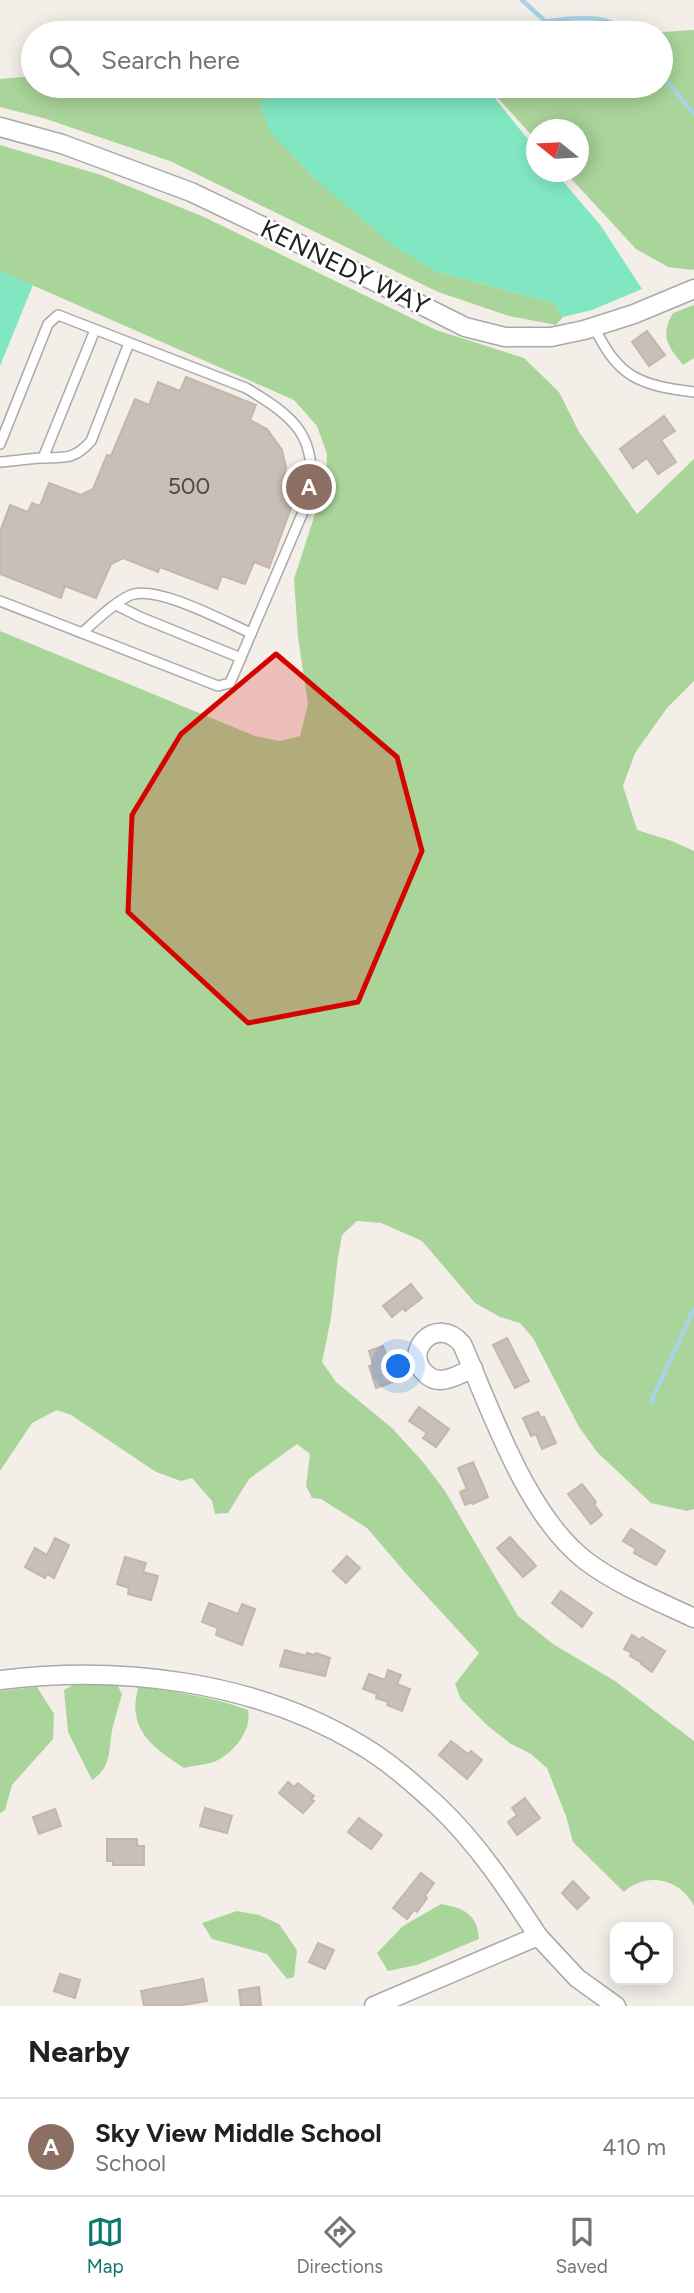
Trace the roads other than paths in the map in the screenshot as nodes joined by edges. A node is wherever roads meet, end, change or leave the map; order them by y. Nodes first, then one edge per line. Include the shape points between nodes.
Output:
1 (0, 127) edge
2 (694, 289) edge
3 (594, 327) junction
4 (95, 330) junction
5 (129, 343) junction
6 (694, 392) edge
7 (0, 444) edge
8 (43, 458) junction
9 (0, 462) edge
10 (0, 601) edge
11 (116, 605) junction
12 (82, 633) junction
13 (251, 633) junction
14 (241, 658) junction
15 (473, 1367) dead end
16 (694, 1618) edge
17 (0, 1680) edge
18 (538, 1937) junction
19 (374, 2006) edge
20 (616, 2006) edge

1 - 3 street, KENNEDY WAY via 62,144 191,192 465,327 505,337 551,337
2 - 3 street, KENNEDY WAY
3 - 6 lane via 618,366 640,381
4 - 5 lane
4 - 7 lane via 58,315 48,324
4 - 8 lane
5 - 8 lane via 91,441 81,452 64,459
5 - 13 lane via 246,388 291,419 305,438 313,473 309,498
8 - 9 lane
10 - 12 lane
11 - 12 lane
11 - 13 lane via 131,594 149,593
11 - 14 lane
12 - 14 lane via 218,686 230,683
13 - 14 lane
15 - 16 street via 519,1472 559,1534 601,1572
17 - 18 street via 32,1676 167,1679 275,1705 334,1730 370,1751 438,1807 475,1846
18 - 19 street
18 - 20 street via 577,1978

